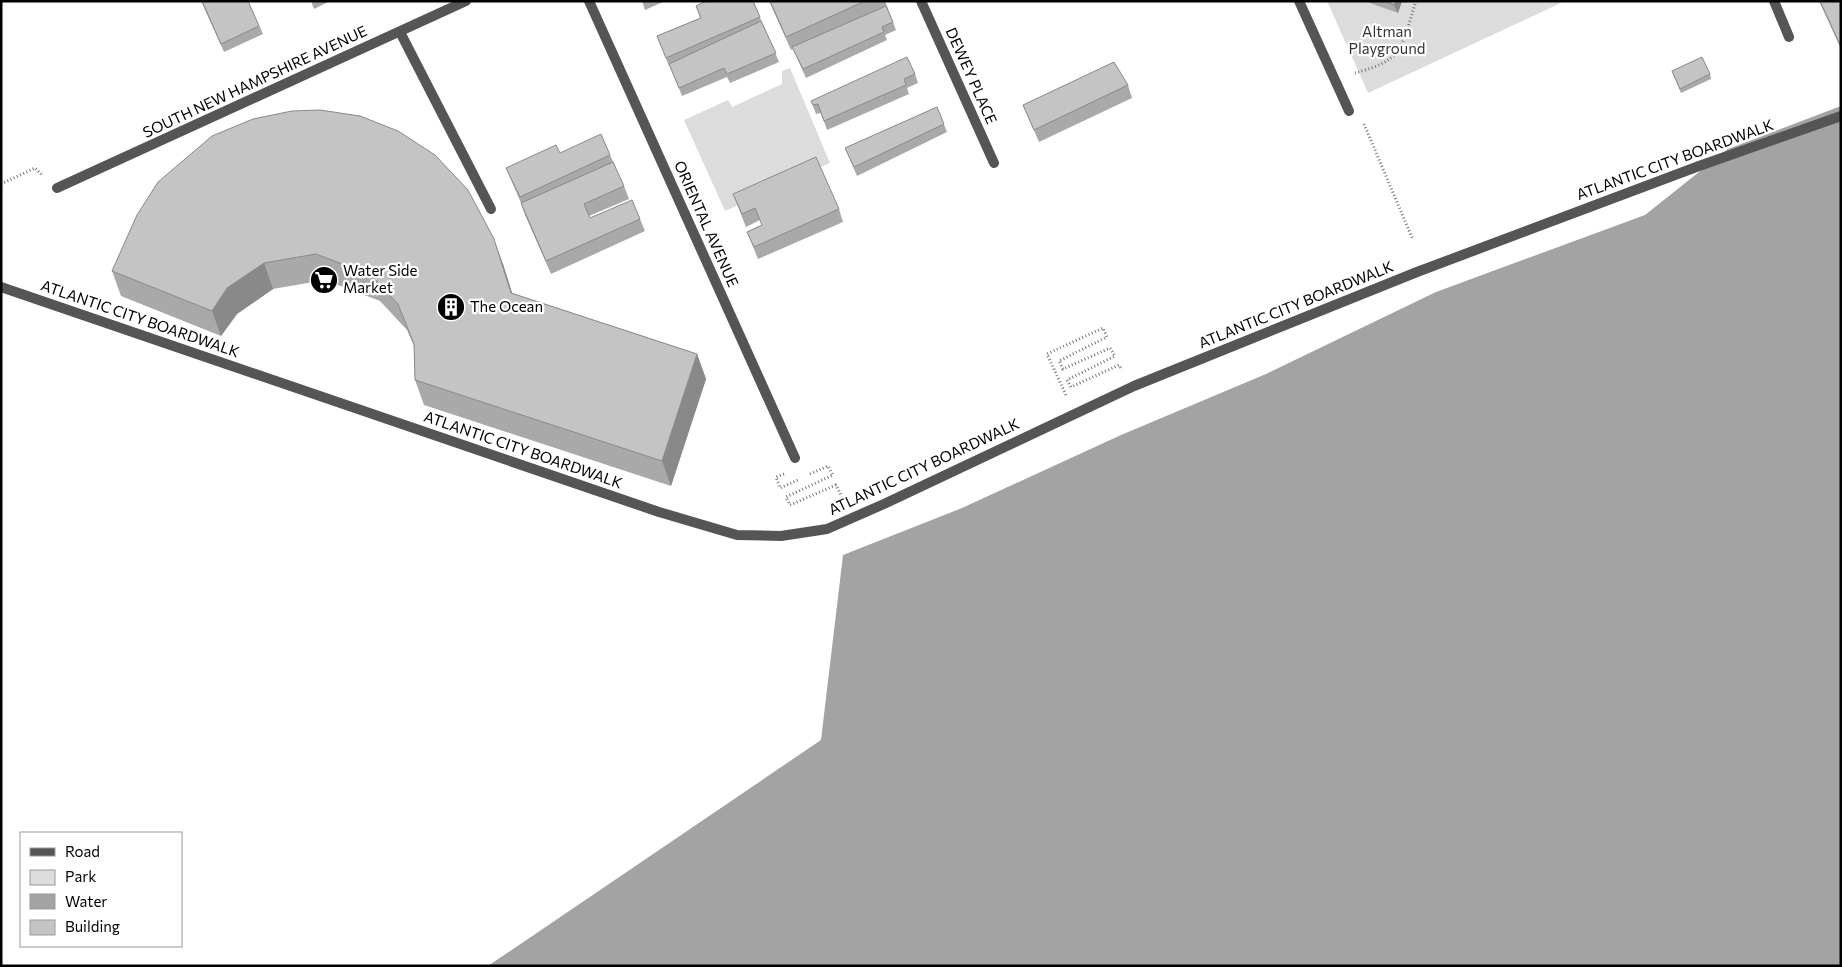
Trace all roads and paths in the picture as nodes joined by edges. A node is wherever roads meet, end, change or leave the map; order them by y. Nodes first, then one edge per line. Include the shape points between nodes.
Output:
1 (466, 1) edge
2 (590, 1) edge
3 (921, 1) edge
4 (1299, 1) edge
5 (1416, 1) edge
6 (1774, 1) edge
7 (400, 32) junction
8 (1789, 38) dead end
9 (1334, 78) junction
10 (1349, 111) joint
11 (1841, 116) edge
12 (994, 163) dead end
13 (1, 184) edge
14 (57, 188) joint
15 (491, 209) dead end
16 (1413, 240) dead end
17 (1, 287) edge
18 (1134, 386) junction
19 (1074, 414) junction
20 (795, 458) dead end
21 (785, 474) dead end
22 (854, 517) junction

1 - 7 street, SOUTH NEW HAMPSHIRE AVENUE
2 - 20 street, ORIENTAL AVENUE
3 - 12 street, DEWEY PLACE
4 - 9 street
5 - 9 path via 1399,50 1372,68
6 - 8 street
7 - 14 street, SOUTH NEW HAMPSHIRE AVENUE
7 - 15 street
9 - 10 street
10 - 16 path via 1364,123
11 - 18 street, ATLANTIC CITY BOARDWALK via 1426,269
13 - 14 path via 35,168
17 - 22 street, ATLANTIC CITY BOARDWALK via 659,512 737,535 781,536 827,529
18 - 19 street, ATLANTIC CITY BOARDWALK
18 - 19 path via 1119,365 1071,387 1067,380 1115,356 1110,348 1063,369 1059,361 1107,337 1103,328 1047,354
19 - 22 street, ATLANTIC CITY BOARDWALK
21 - 22 path via 776,478 780,488 828,466 833,475 786,497 790,505 836,485

